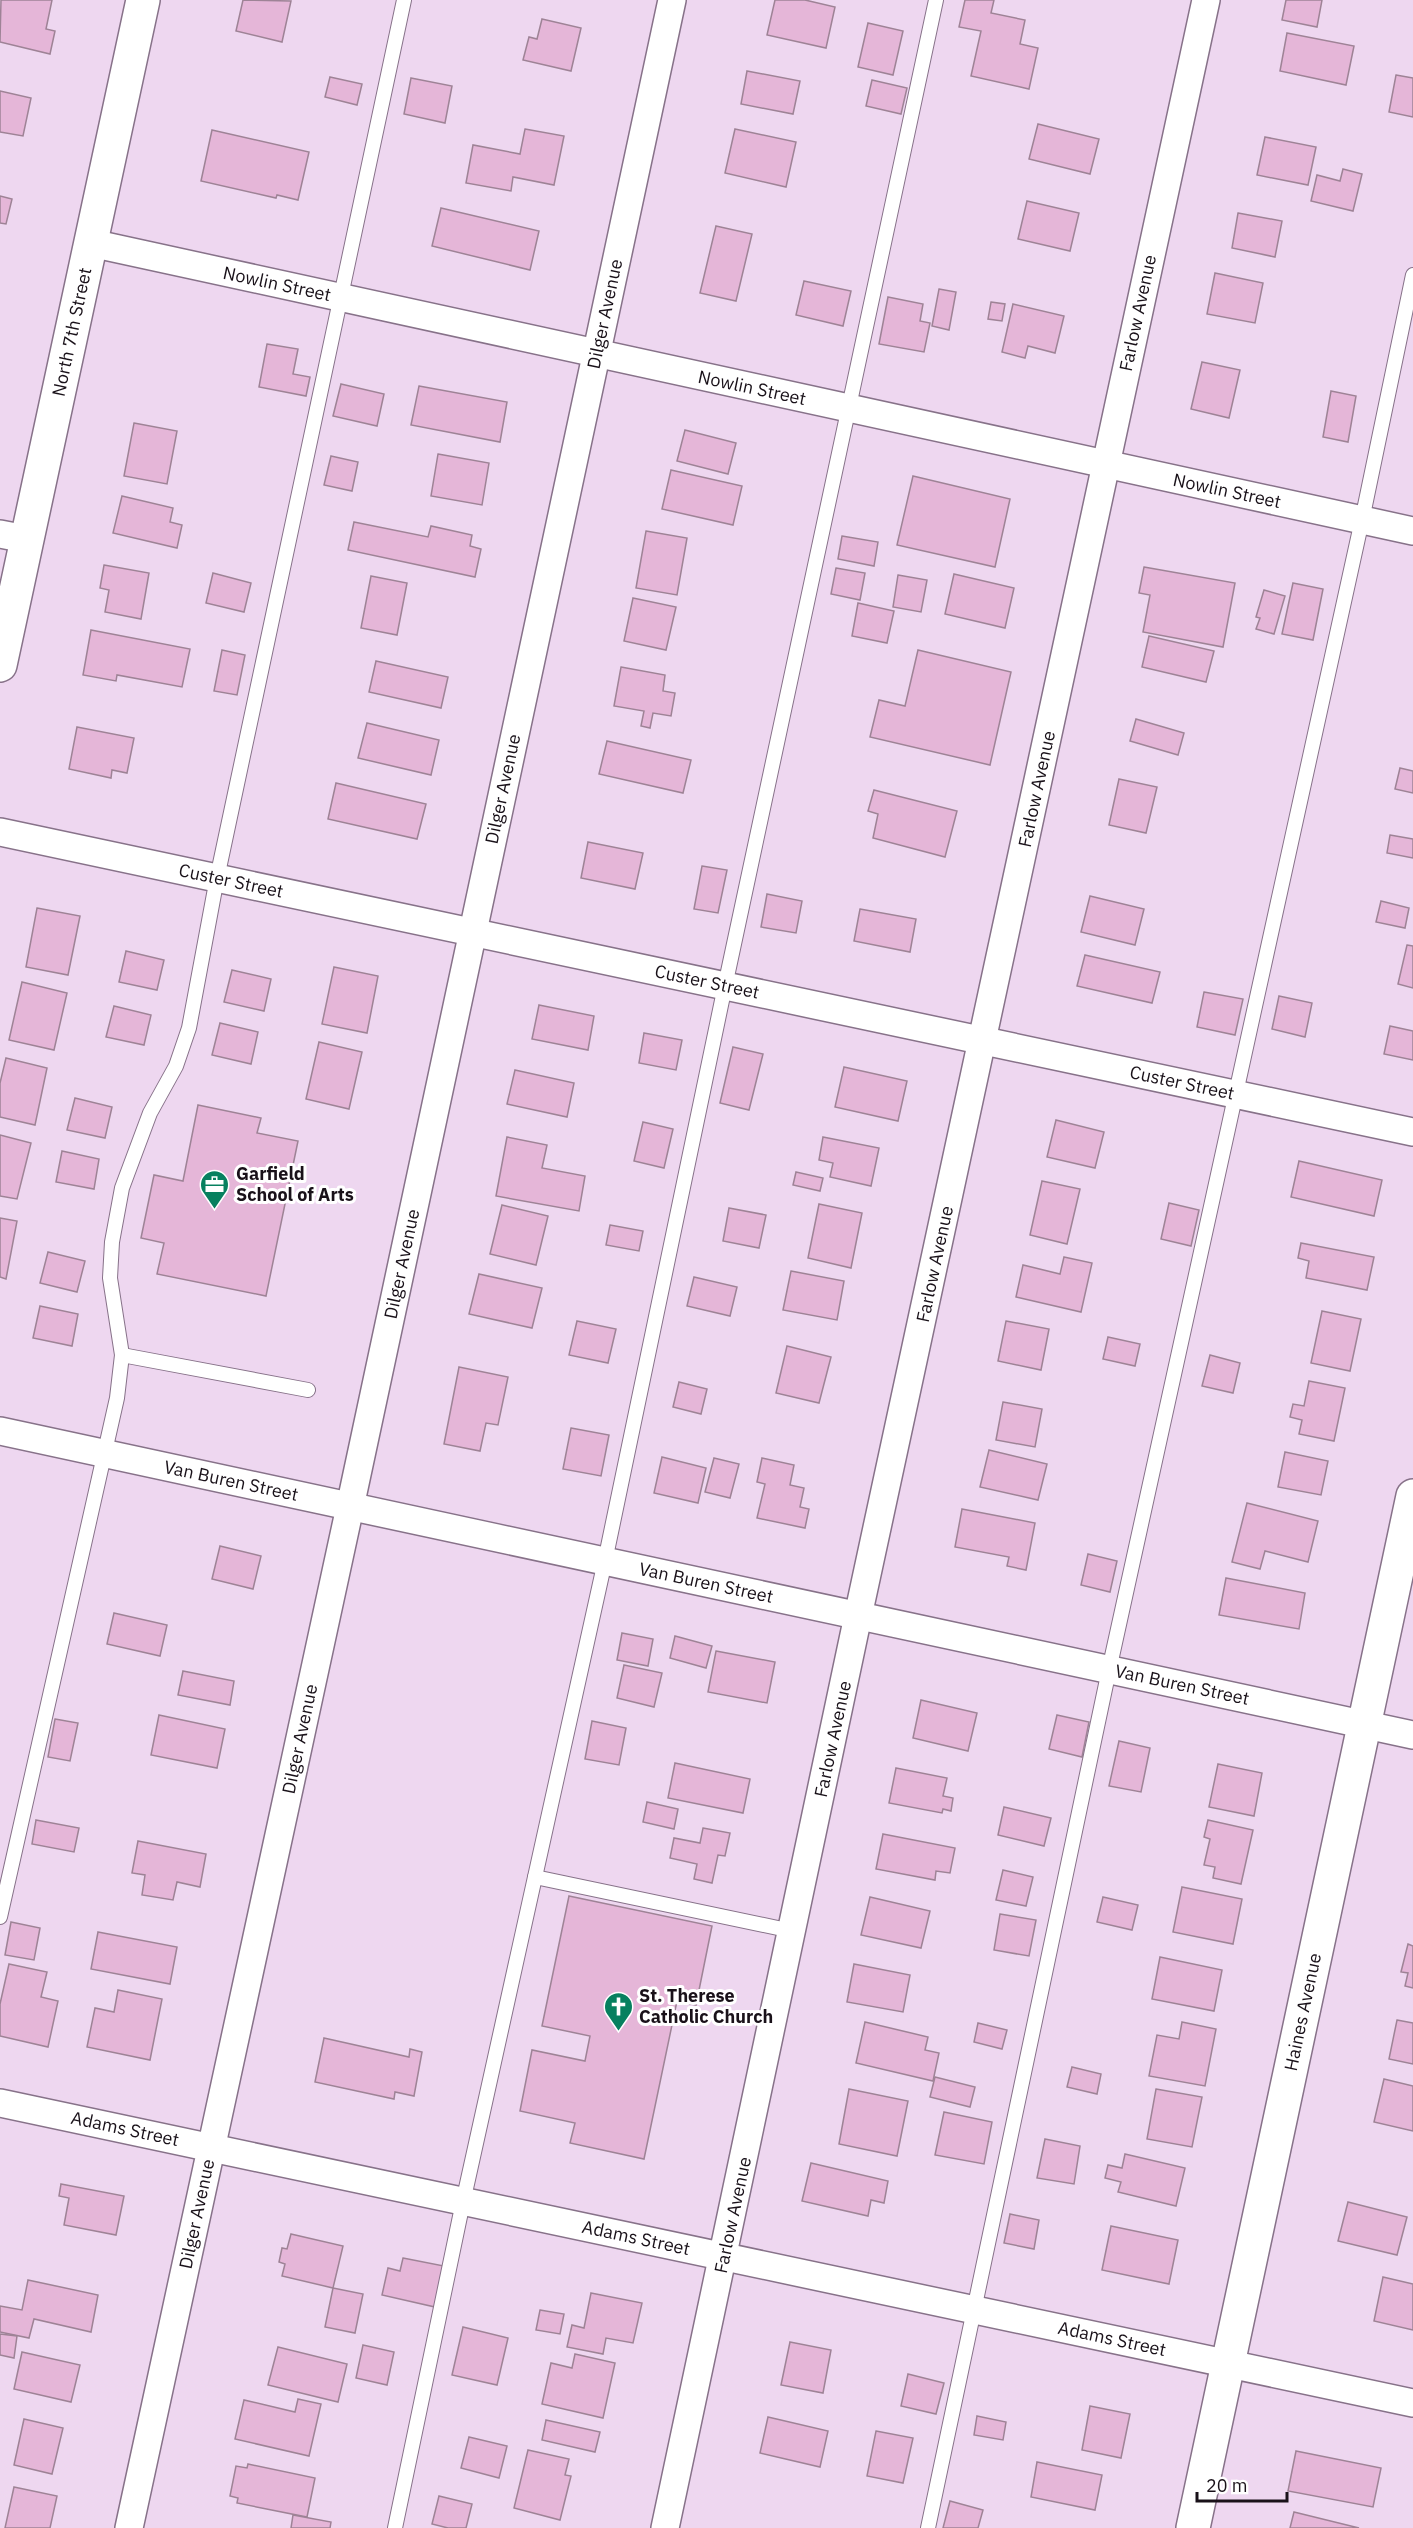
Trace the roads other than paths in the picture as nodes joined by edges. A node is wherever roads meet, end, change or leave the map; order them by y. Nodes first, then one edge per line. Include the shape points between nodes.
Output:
1 (142, 0) edge
2 (404, 0) edge
3 (672, 0) edge
4 (936, 0) edge
5 (1206, 0) edge
6 (91, 243) junction
7 (1413, 275) edge
8 (340, 298) junction
9 (596, 354) junction
10 (849, 409) junction
11 (1105, 465) junction
12 (1362, 520) junction
13 (1413, 531) edge
14 (13, 537) edge
15 (0, 665) edge
16 (0, 832) edge
17 (217, 878) junction
18 (473, 932) junction
19 (725, 986) junction
20 (984, 1041) junction
21 (1235, 1094) junction
22 (1413, 1132) edge
23 (122, 1355) junction
24 (308, 1390) dead end
25 (0, 1431) edge
26 (106, 1453) junction
27 (1413, 1496) edge
28 (350, 1507) junction
29 (604, 1562) junction
30 (858, 1616) junction
31 (1109, 1670) junction
32 (1364, 1724) junction
33 (1413, 1735) edge
34 (535, 1877) junction
35 (0, 1917) edge
36 (792, 1931) junction
37 (0, 2103) edge
38 (211, 2147) junction
39 (463, 2202) junction
40 (724, 2257) junction
41 (975, 2309) junction
42 (1229, 2363) junction
43 (1413, 2403) edge
44 (129, 2528) edge
45 (395, 2528) edge
46 (665, 2528) edge
47 (928, 2528) edge
48 (1193, 2528) edge

1 - 6 main road, North 7th Street
2 - 8 lane
3 - 9 street, Dilger Avenue
4 - 10 lane
5 - 11 street, Farlow Avenue
6 - 8 street, Nowlin Street
6 - 14 main road, North 7th Street
7 - 12 lane
8 - 9 street, Nowlin Street
8 - 17 lane
9 - 10 street, Nowlin Street
9 - 18 street, Dilger Avenue
10 - 11 street, Nowlin Street
10 - 19 lane
11 - 12 street, Nowlin Street
11 - 20 street, Farlow Avenue
12 - 13 street, Nowlin Street
12 - 21 lane
14 - 15 main road, North 7th Street
16 - 17 street, Custer Street
17 - 18 street, Custer Street
17 - 23 lane via 189,1028 176,1066 150,1113 122,1188 110,1278
18 - 19 street, Custer Street
18 - 28 street, Dilger Avenue
19 - 20 street, Custer Street
19 - 29 lane
20 - 21 street, Custer Street
20 - 30 street, Farlow Avenue
21 - 22 street, Custer Street
21 - 31 lane
23 - 24 lane
23 - 26 lane
25 - 26 street, Van Buren Street
26 - 28 street, Van Buren Street
26 - 35 lane
27 - 32 main road, Haines Avenue
28 - 29 street, Van Buren Street
28 - 38 street, Dilger Avenue
29 - 30 street, Van Buren Street
29 - 34 lane
30 - 31 street, Van Buren Street
30 - 36 street, Farlow Avenue
31 - 32 street, Van Buren Street
31 - 41 lane
32 - 33 street, Van Buren Street
32 - 42 main road, Haines Avenue
34 - 36 lane
34 - 39 lane
36 - 40 street, Farlow Avenue
37 - 38 street, Adams Street
38 - 39 street, Adams Street
38 - 44 street, Dilger Avenue
39 - 40 street, Adams Street
39 - 45 lane
40 - 41 street, Adams Street
40 - 46 street, Farlow Avenue
41 - 42 street, Adams Street
41 - 47 lane
42 - 43 street, Adams Street
42 - 48 main road, Haines Avenue

